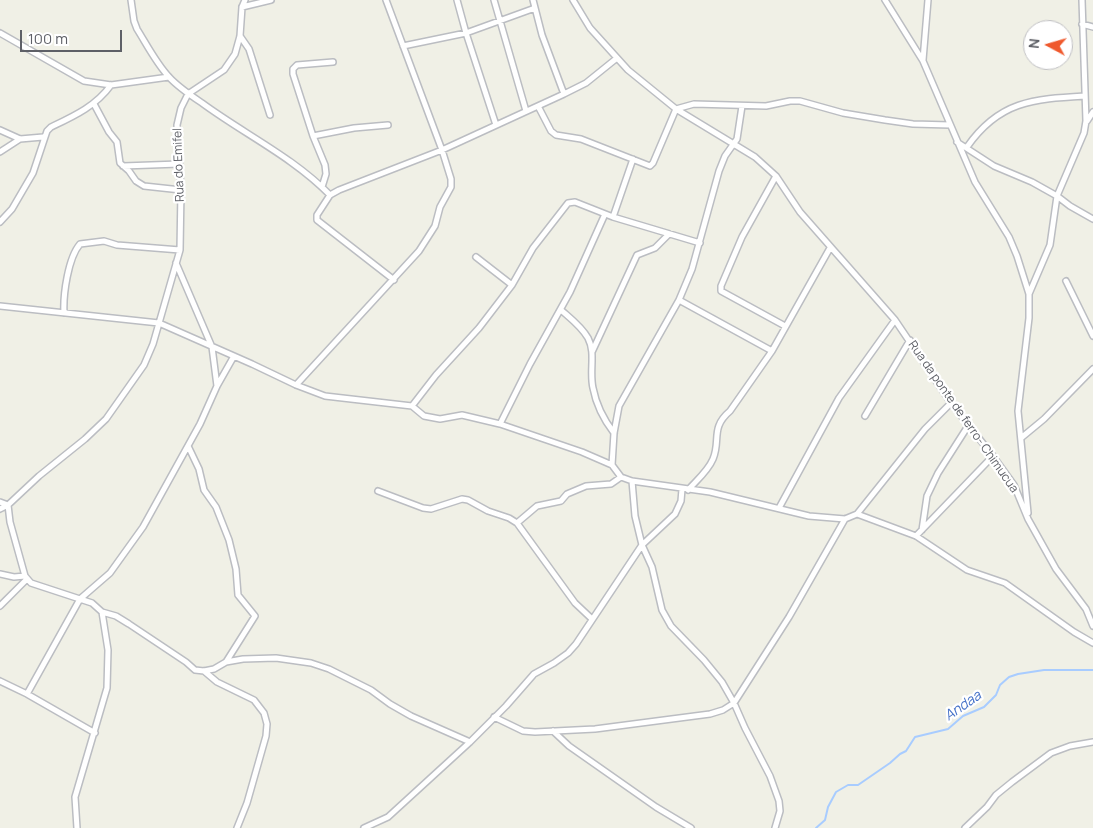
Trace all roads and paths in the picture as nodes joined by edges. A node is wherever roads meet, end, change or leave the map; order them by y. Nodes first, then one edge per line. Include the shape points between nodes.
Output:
1 (131, 0) edge
2 (245, 0) edge
3 (271, 0) edge
4 (386, 0) edge
5 (458, 0) edge
6 (494, 0) edge
7 (533, 0) edge
8 (573, 0) edge
9 (885, 0) edge
10 (928, 0) edge
11 (1082, 0) edge
12 (242, 7) junction
13 (535, 8) junction
14 (500, 20) junction
15 (1082, 24) junction
16 (1093, 27) edge
17 (0, 33) edge
18 (466, 33) junction
19 (240, 36) junction
20 (403, 46) junction
21 (617, 58) junction
22 (923, 61) junction
23 (333, 62) dead end
24 (169, 77) junction
25 (111, 85) junction
26 (188, 94) junction
27 (564, 94) junction
28 (1085, 96) junction
29 (94, 104) junction
30 (538, 106) junction
31 (742, 106) junction
32 (676, 110) junction
33 (526, 111) junction
34 (1093, 112) edge
35 (270, 115) dead end
36 (1086, 121) junction
37 (388, 125) dead end
38 (496, 125) junction
39 (950, 125) junction
40 (0, 130) edge
41 (313, 136) junction
42 (43, 137) junction
43 (20, 139) junction
44 (956, 141) junction
45 (733, 143) junction
46 (967, 147) junction
47 (442, 150) junction
48 (0, 152) edge
49 (633, 159) junction
50 (179, 164) junction
51 (122, 166) junction
52 (776, 176) junction
53 (322, 187) junction
54 (181, 190) junction
55 (330, 195) junction
56 (1057, 196) junction
57 (605, 214) junction
58 (613, 217) junction
59 (1093, 219) edge
60 (0, 222) edge
61 (669, 234) junction
62 (700, 243) junction
63 (830, 248) junction
64 (180, 250) junction
65 (476, 257) dead end
66 (176, 263) junction
67 (394, 280) junction
68 (1066, 281) dead end
69 (512, 285) junction
70 (1029, 294) junction
71 (679, 300) junction
72 (0, 306) edge
73 (561, 310) junction
74 (64, 313) junction
75 (895, 320) junction
76 (159, 323) junction
77 (785, 326) junction
78 (1093, 336) edge
79 (910, 340) junction
80 (212, 347) junction
81 (772, 351) junction
82 (592, 352) junction
83 (234, 356) junction
84 (1093, 369) edge
85 (296, 385) junction
86 (217, 386) junction
87 (951, 403) junction
88 (412, 406) junction
89 (865, 416) dead end
90 (500, 424) junction
91 (968, 426) junction
92 (614, 433) junction
93 (1021, 438) junction
94 (188, 446) junction
95 (993, 456) junction
96 (612, 465) junction
97 (622, 477) junction
98 (632, 481) junction
99 (685, 489) junction
100 (378, 491) dead end
101 (0, 502) edge
102 (8, 505) junction
103 (779, 508) junction
104 (0, 509) edge
105 (857, 514) junction
106 (845, 519) junction
107 (1028, 519) junction
108 (517, 523) junction
109 (922, 530) junction
110 (916, 536) junction
111 (642, 545) junction
112 (0, 574) edge
113 (26, 578) junction
114 (80, 599) junction
115 (0, 606) edge
116 (102, 612) junction
117 (592, 619) junction
118 (1093, 626) edge
119 (1093, 643) edge
120 (226, 662) junction
121 (204, 671) junction
122 (0, 681) edge
123 (27, 694) junction
124 (734, 703) junction
125 (494, 717) junction
126 (553, 731) junction
127 (95, 733) junction
128 (470, 742) junction
129 (1093, 742) edge
130 (77, 828) edge
131 (237, 828) edge
132 (364, 828) edge
133 (691, 828) edge
134 (775, 828) edge
135 (965, 828) edge

1 - 24 street via 137,29
2 - 12 street
3 - 12 street
4 - 20 street
5 - 18 street
6 - 14 street
7 - 13 street
8 - 21 street, Rua da ponte de ferro- Chimucua via 590,28
9 - 22 street
10 - 22 street
11 - 15 street
12 - 19 street
13 - 14 street
13 - 27 street
14 - 18 street
14 - 33 street
15 - 16 street
15 - 28 street
17 - 25 street via 84,81
18 - 20 street
18 - 38 street
19 - 26 street via 235,54 224,70
19 - 35 street via 250,49
20 - 47 street
21 - 27 street via 586,83
21 - 32 street, Rua da ponte de ferro- Chimucua
22 - 39 street
23 - 41 street via 297,65 293,69
24 - 25 street
24 - 26 street
25 - 29 street
26 - 50 street, Rua do Emifel via 177,125
26 - 53 street via 282,156
27 - 30 street
28 - 36 street
28 - 46 street via 1034,100 1018,105 991,120
29 - 42 street via 50,127
29 - 51 street via 117,142
30 - 33 street
30 - 49 street via 551,132 556,135 582,139
31 - 32 street via 694,104
31 - 39 street via 800,101 843,113 913,124
31 - 45 street via 738,134
32 - 45 street, Rua da ponte de ferro- Chimucua
32 - 49 street via 652,165
33 - 38 street
34 - 36 street
36 - 56 street
37 - 41 street
38 - 47 street
39 - 44 street
40 - 43 street
41 - 53 street via 325,165
42 - 43 street
42 - 60 street via 33,173 12,209
43 - 48 street
44 - 46 street
44 - 70 street via 975,182 1009,237
45 - 52 street, Rua da ponte de ferro- Chimucua
45 - 62 street via 719,171
46 - 56 street via 994,166
47 - 55 street
47 - 67 street via 451,187 432,232
49 - 58 street
50 - 51 street
50 - 54 street, Rua do Emifel
51 - 54 street via 144,186
52 - 63 street, Rua da ponte de ferro- Chimucua
52 - 77 street via 742,237 721,286 722,291
53 - 55 street
54 - 64 street, Rua do Emifel
55 - 67 street via 317,215 318,220
56 - 59 street
56 - 70 street via 1050,245
57 - 58 street
57 - 69 street via 575,202 564,205 533,248
57 - 73 street
58 - 61 street
61 - 62 street
61 - 82 street via 656,248 637,255
62 - 71 street
63 - 75 street, Rua da ponte de ferro- Chimucua
63 - 77 street
64 - 66 street, Rua do Emifel
64 - 74 street via 104,242 80,244 74,253 63,295
65 - 69 street
66 - 76 street, Rua do Emifel
66 - 80 street
67 - 85 street
68 - 78 street
69 - 88 street via 480,328
70 - 93 street via 1018,411
71 - 81 street
71 - 92 street via 619,406
72 - 74 street
73 - 82 street via 581,328
73 - 90 street
74 - 76 street
75 - 79 street, Rua da ponte de ferro- Chimucua
75 - 103 street via 838,398
76 - 80 street
76 - 102 street, Rua do Emifel via 144,365 106,419
77 - 81 street
79 - 87 street, Rua da ponte de ferro- Chimucua
79 - 89 street
80 - 83 street
80 - 86 street
81 - 99 street via 722,418 714,458 705,472
82 - 92 street via 592,387
83 - 85 street
83 - 86 street
84 - 93 street
85 - 88 street via 324,396
86 - 94 street
87 - 91 street, Rua da ponte de ferro- Chimucua
87 - 105 street via 925,429
88 - 90 street via 424,416 440,419 462,415
90 - 96 street
91 - 95 street, Rua da ponte de ferro- Chimucua
91 - 109 street via 938,472 927,496
92 - 96 street
93 - 107 street
94 - 114 street via 143,527 110,573
94 - 120 street via 199,468 204,490 216,507 230,540 238,595 255,616
95 - 107 street, Rua da ponte de ferro- Chimucua via 1014,485
95 - 109 street
96 - 97 street
97 - 98 street
97 - 108 street via 611,484 586,486 560,500 537,506
98 - 99 street
98 - 111 street
99 - 103 street
99 - 111 street via 675,514
100 - 108 street via 432,509 468,500
101 - 102 street
102 - 104 street, Rua do Emifel
102 - 113 street
103 - 106 street via 810,516
105 - 106 street
105 - 110 street
106 - 124 street
107 - 118 street, Rua da ponte de ferro- Chimucua via 1056,569 1086,609
108 - 117 street via 575,603
109 - 110 street
110 - 119 street via 967,570 1005,583
111 - 117 street
111 - 124 street via 652,567 662,610 671,626 704,660
112 - 113 street
113 - 114 street via 31,583
113 - 115 street
114 - 116 street via 92,603
114 - 123 street
116 - 121 street via 129,624 195,670
116 - 127 street via 108,650 106,688
117 - 125 street via 568,653 534,674
120 - 121 street
120 - 128 street via 276,658 311,663 371,690 411,716
121 - 131 street via 217,682 254,700 264,713 267,724
122 - 123 street
123 - 127 street
124 - 126 street via 710,714 595,729
124 - 134 street via 779,801
125 - 126 street via 523,731
125 - 128 street
126 - 133 street via 569,746
127 - 130 street via 75,797
128 - 132 street via 388,818
129 - 135 street via 1051,753 996,795

